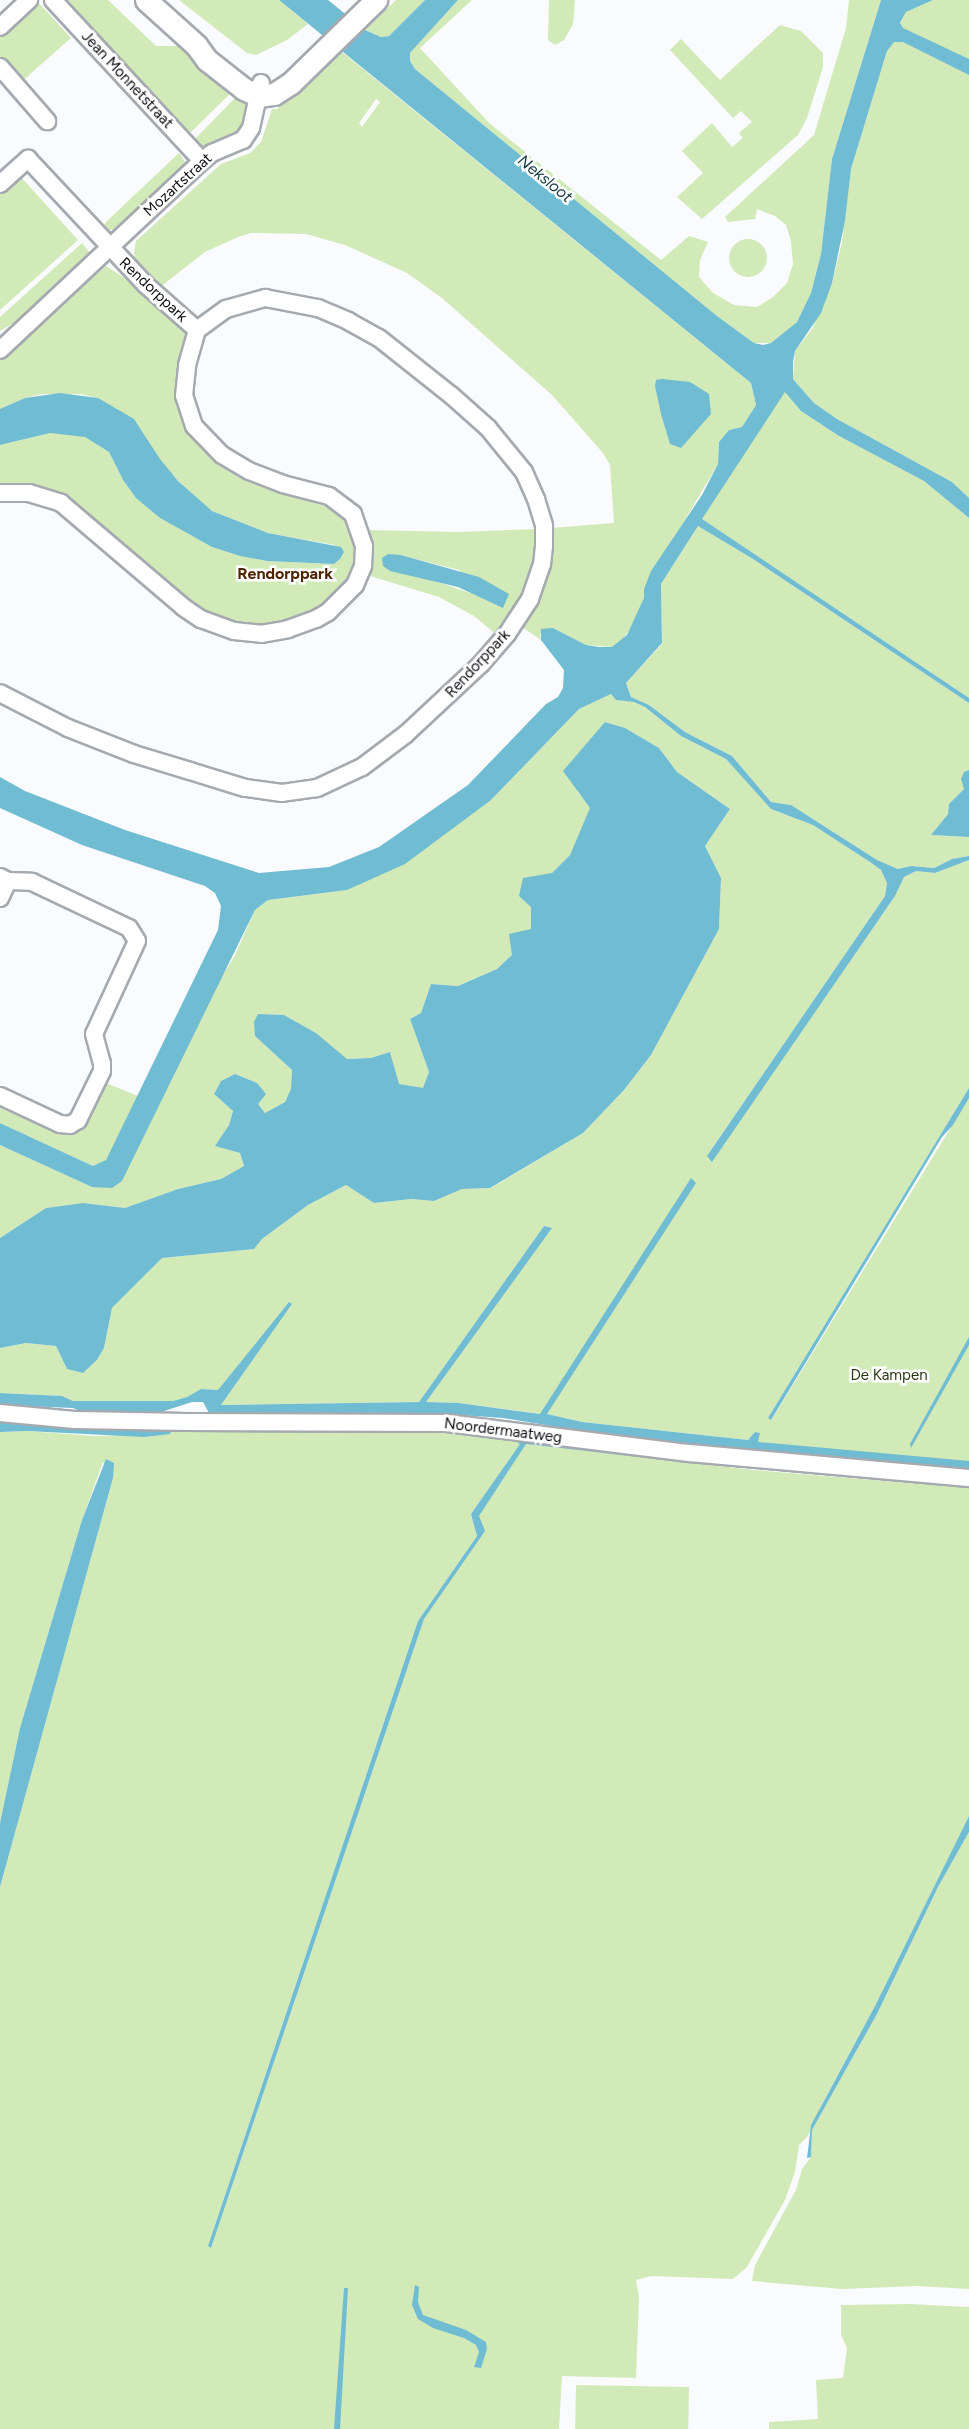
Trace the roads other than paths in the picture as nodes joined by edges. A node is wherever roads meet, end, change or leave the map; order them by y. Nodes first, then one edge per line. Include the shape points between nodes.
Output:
1 (28, 0) edge
2 (53, 0) edge
3 (146, 0) edge
4 (376, 0) edge
5 (356, 11) edge
6 (0, 27) edge
7 (0, 67) edge
8 (260, 89) junction
9 (47, 122) dead end
10 (202, 161) junction
11 (0, 184) edge
12 (110, 249) junction
13 (197, 330) junction
14 (0, 350) edge
15 (0, 493) edge
16 (0, 693) edge
17 (4, 879) edge
18 (0, 898) edge
19 (0, 1096) edge
20 (0, 1413) edge
21 (969, 1478) edge

1 - 6 street
2 - 10 street, Jean Monnetstraat
3 - 8 main road via 207,60 244,89
4 - 5 main road
5 - 8 main road via 283,90
7 - 9 street
8 - 10 street, Mozartstraat via 252,128 243,140
10 - 12 street, Mozartstraat
11 - 12 street via 28,159
12 - 13 street, Rendorppark
12 - 14 street, Mozartstraat
13 - 15 street, Rendorppark via 187,365 184,396 194,426 208,443 249,471 329,496 353,514 360,528 363,566 355,585 334,607 316,620 288,629 261,634 234,631 201,619 183,607 61,503 29,493
13 - 16 street, Rendorppark via 226,309 245,302 265,298 293,302 348,321 417,366 488,428 524,472 544,526 542,564 530,599 507,634 446,699 362,767 317,788 282,793 246,788 134,754 68,728
17 - 18 street
17 - 19 street via 32,882 129,928 137,941 94,1034 102,1071 78,1120 70,1125 60,1124
20 - 21 street, Noordermaatweg via 75,1420 447,1424 743,1458

